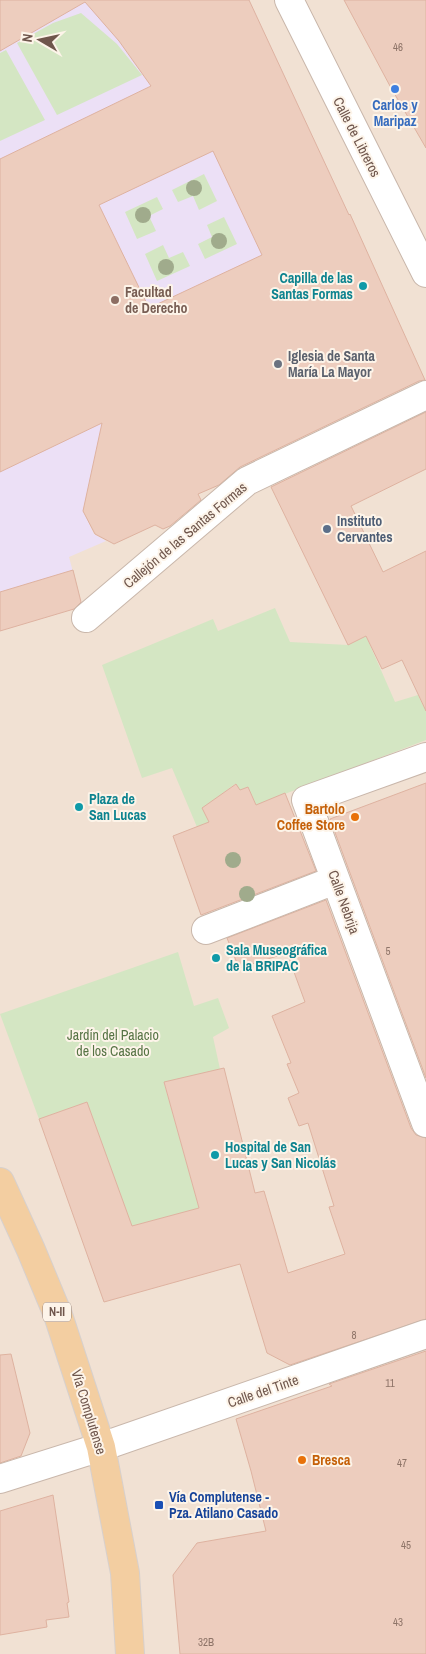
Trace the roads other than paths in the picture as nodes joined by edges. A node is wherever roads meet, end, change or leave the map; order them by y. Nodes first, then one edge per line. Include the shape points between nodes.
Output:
1 (289, 0) edge
2 (426, 273) edge
3 (426, 396) edge
4 (86, 618) dead end
5 (426, 757) edge
6 (336, 880) junction
7 (206, 930) dead end
8 (426, 1123) edge
9 (0, 1182) edge
10 (426, 1334) edge
11 (100, 1447) junction
12 (0, 1479) edge
13 (130, 1654) edge

1 - 2 street, Calle de Libreros
3 - 4 street, Callejón de las Santas Formas via 247,482
5 - 6 street, Calle Nebrija via 306,800
6 - 7 street
6 - 8 street, Calle Nebrija
9 - 11 main road, Vía Complutense / N-II via 58,1315
10 - 11 street, Calle del Tinte
11 - 12 street, Calle del Tinte
11 - 13 main road, Vía Complutense / N-II via 125,1573

